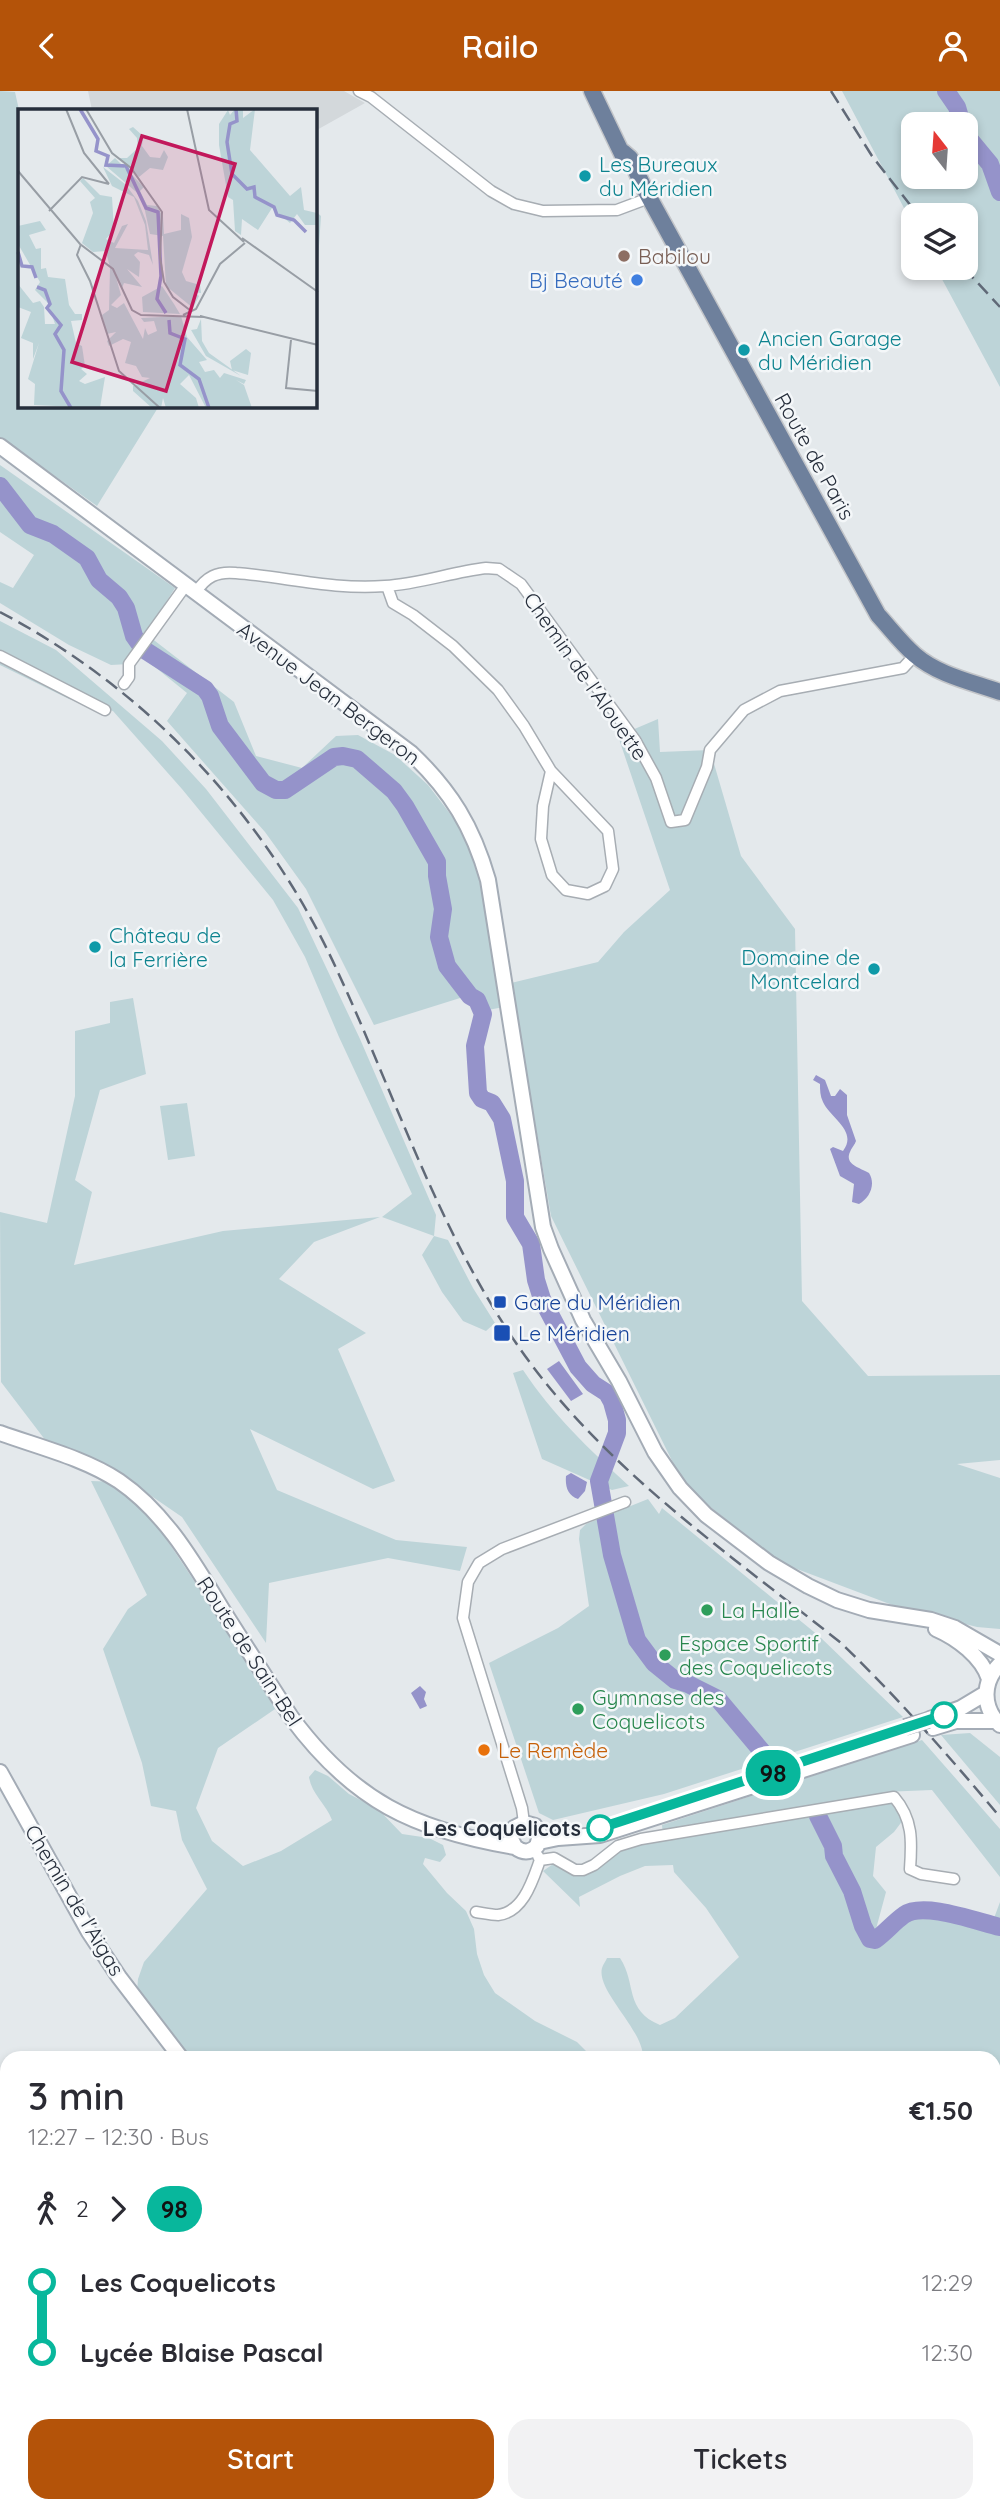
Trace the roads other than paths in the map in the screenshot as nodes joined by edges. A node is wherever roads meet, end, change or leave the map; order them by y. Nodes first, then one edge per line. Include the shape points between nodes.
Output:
1 (359, 91) edge
2 (592, 91) edge
3 (646, 193) junction
4 (0, 446) edge
5 (387, 586) junction
6 (191, 589) junction
7 (915, 655) junction
8 (0, 656) edge
9 (124, 684) dead end
10 (1000, 692) edge
11 (105, 710) dead end
12 (551, 771) junction
13 (0, 1426) edge
14 (0, 1433) edge
15 (625, 1502) dead end
16 (905, 1617) junction
17 (1000, 1654) edge
18 (1000, 1664) edge
19 (987, 1686) junction
20 (998, 1723) edge
21 (931, 1724) junction
22 (1, 1777) edge
23 (524, 1823) junction
24 (513, 1841) junction
25 (538, 1845) junction
26 (954, 1878) dead end
27 (476, 1912) dead end
28 (176, 2051) edge

1 - 3 street via 514,204 543,211 617,210
2 - 3 main road, Route de Paris
3 - 7 main road, Route de Paris via 878,615
4 - 6 street, Avenue Jean Bergeron
5 - 6 street, Chemin de l'Alouette via 314,585 225,572
5 - 7 street, Chemin de l'Alouette via 486,568 499,569 521,584 635,740 656,778 671,823 685,820 710,750 744,710 780,691 903,667
5 - 12 street via 393,603 453,646 498,690
6 - 9 street, Chemin de l'Alouette via 151,632 129,664 130,677
6 - 16 street, Avenue Jean Bergeron via 411,753 438,781 469,827 488,880 540,1203 663,1464 706,1514 769,1563 837,1600
7 - 10 main road, Route de Paris via 951,675
8 - 11 street
12 - 12 street via 608,831 613,869 605,886 588,894 566,890 552,874 541,839
13 - 24 street, Route de Sain-Bel via 88,1456 127,1479 163,1509 192,1546 300,1717 335,1759 362,1782 440,1823
14 - 24 street, Route de Sain-Bel via 107,1474 159,1517 184,1548 291,1717 355,1787 427,1827
15 - 23 street via 502,1549 479,1563 468,1582 463,1618
16 - 17 street, Avenue Jean Bergeron via 955,1628
16 - 19 street, Avenue Jean Bergeron via 946,1633 982,1665
18 - 19 street
19 - 20 street, Avenue Jean Bergeron via 988,1708
19 - 21 street via 961,1708
20 - 21 street
21 - 25 street, bridge via 600,1828 567,1831
22 - 28 street, Chemin de l'Aigas via 89,1932
23 - 24 street via 517,1825
23 - 25 street via 532,1824
24 - 25 street via 525,1852
25 - 26 street via 575,1870 583,1870 618,1846 641,1839 894,1797 908,1819 910,1869
25 - 27 street via 522,1899 498,1915

